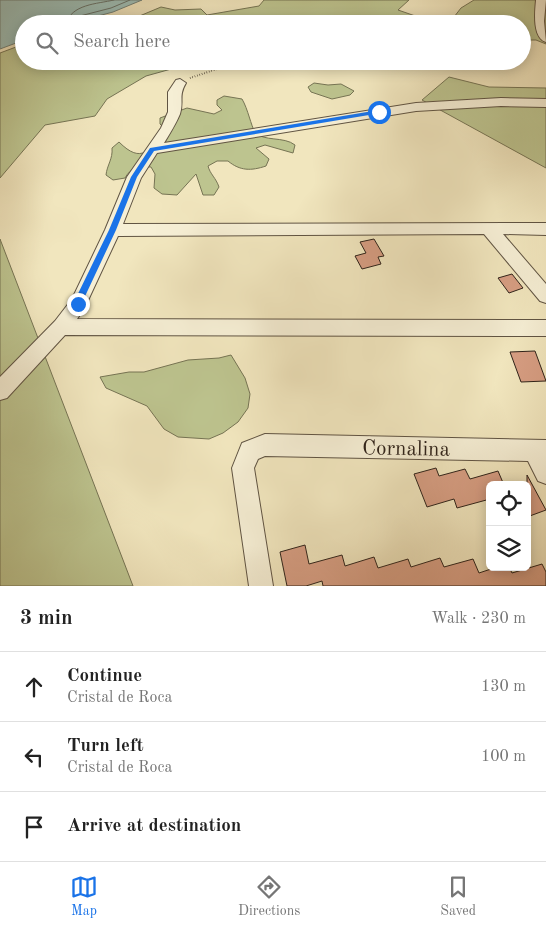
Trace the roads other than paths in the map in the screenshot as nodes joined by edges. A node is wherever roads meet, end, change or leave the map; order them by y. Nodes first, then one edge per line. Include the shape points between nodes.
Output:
1 (541, 0) edge
2 (546, 39) edge
3 (180, 83) road end
4 (546, 103) edge
5 (152, 149) junction
6 (488, 228) junction
7 (546, 229) edge
8 (113, 230) junction
9 (546, 296) edge
10 (61, 326) junction
11 (546, 328) edge
12 (0, 391) edge
13 (540, 451) edge
14 (546, 473) edge
15 (261, 586) edge

1 - 2 street via 539,21
3 - 5 street via 174,92 174,112
4 - 5 street via 416,107
5 - 8 street via 134,177
6 - 7 street
6 - 8 street
6 - 9 street
8 - 10 street via 78,304
10 - 11 street
10 - 12 street
13 - 14 street
13 - 15 street, Cornalina via 265,445 250,451 243,468

